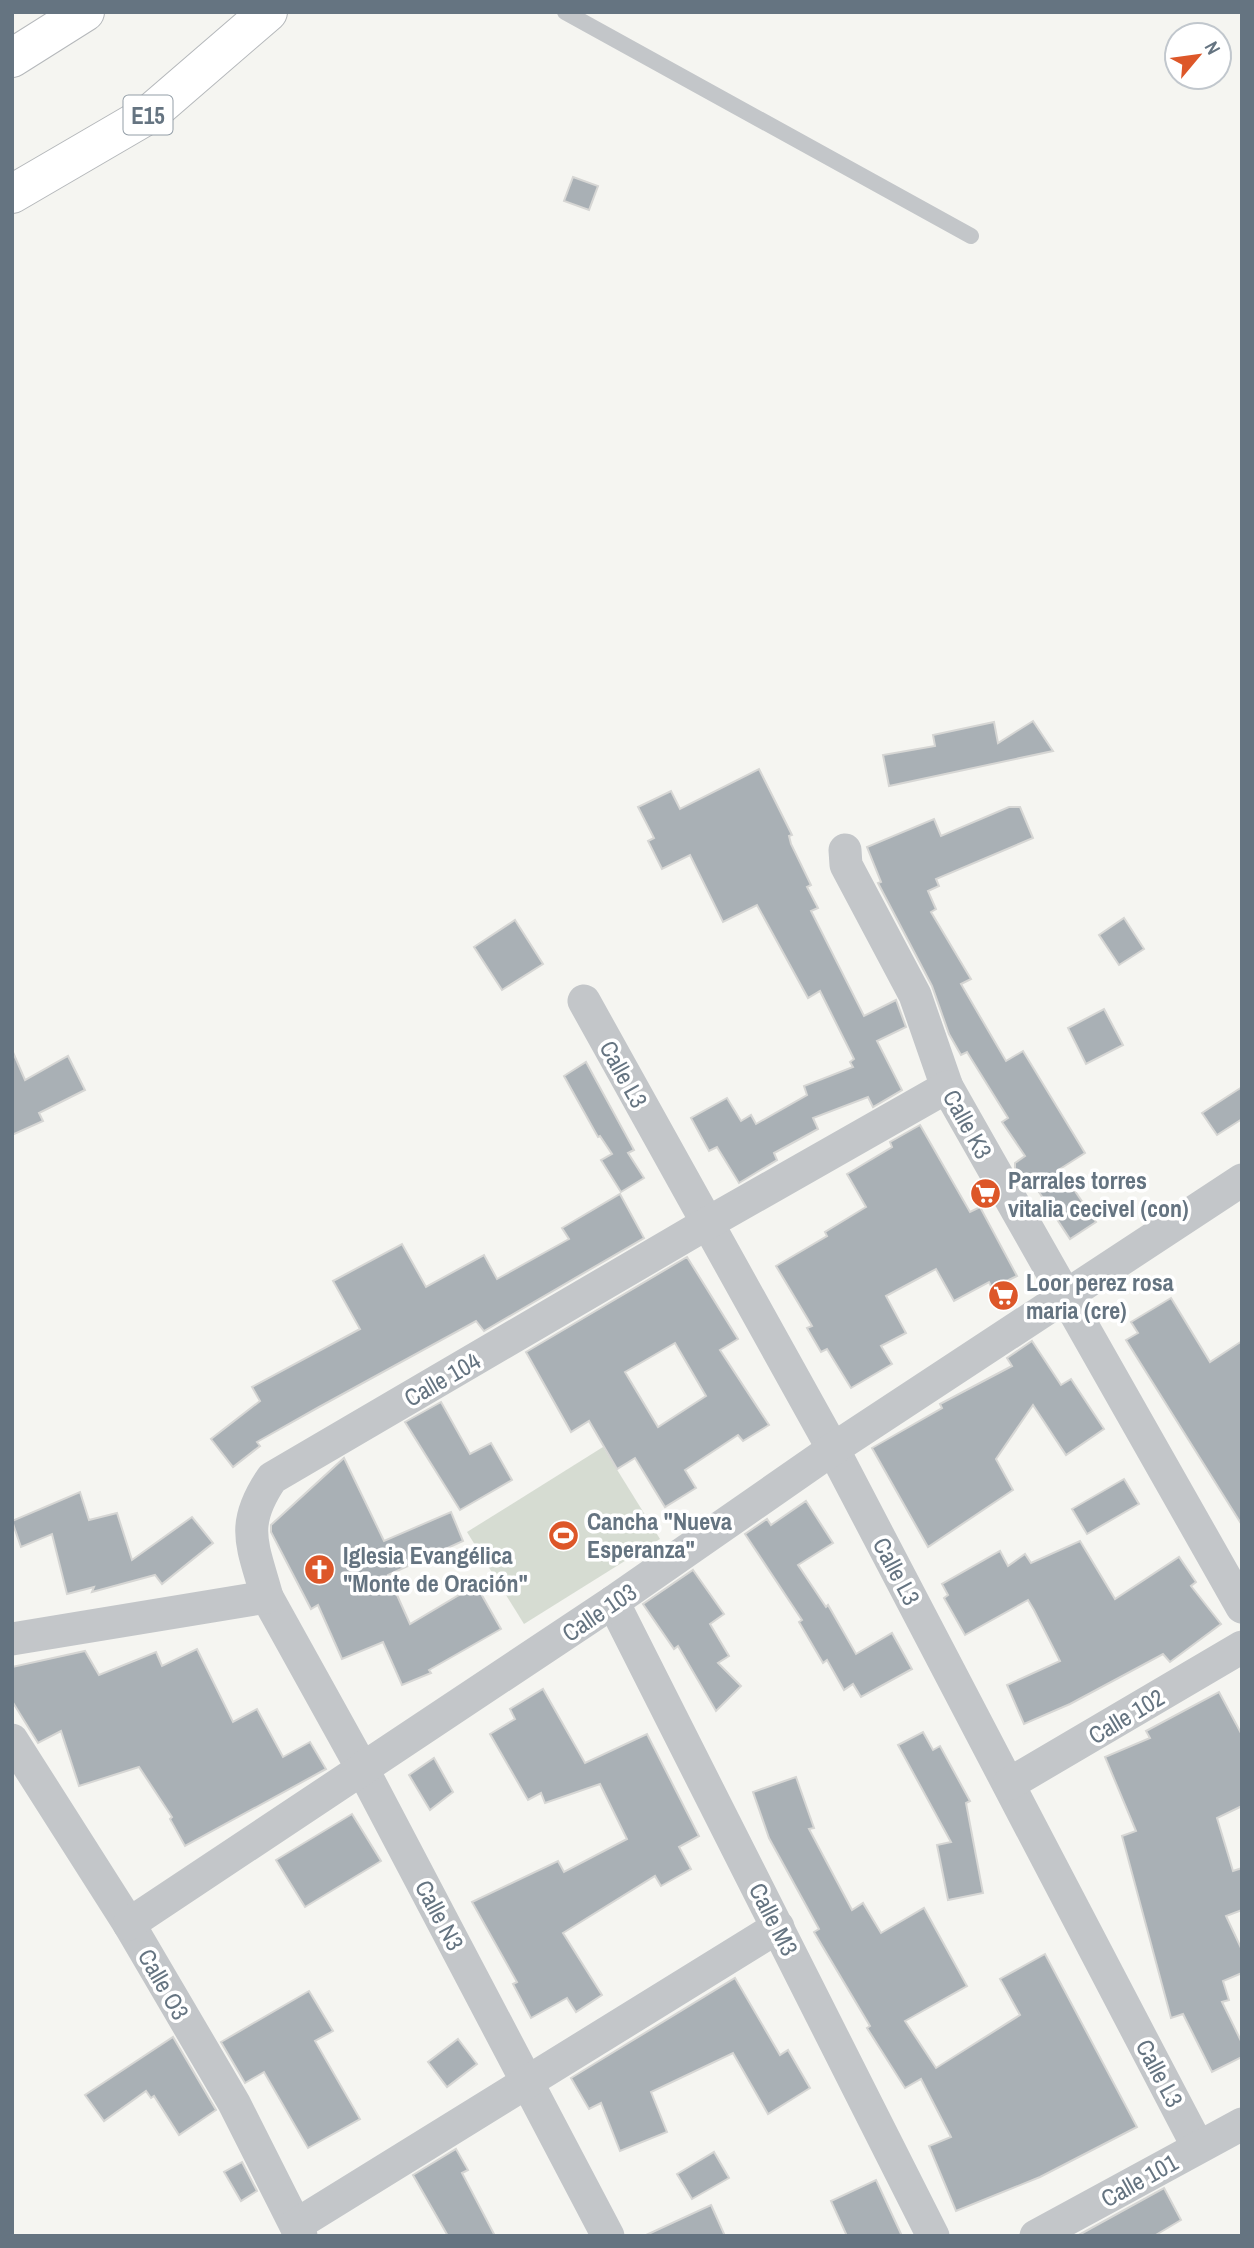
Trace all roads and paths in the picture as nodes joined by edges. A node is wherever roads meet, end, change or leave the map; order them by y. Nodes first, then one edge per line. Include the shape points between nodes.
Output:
1 (85, 12) edge
2 (268, 12) edge
3 (565, 12) edge
4 (12, 58) edge
5 (12, 194) edge
6 (971, 236) dead end
7 (845, 850) dead end
8 (584, 1001) dead end
9 (947, 1087) junction
10 (1242, 1180) edge
11 (706, 1224) junction
12 (1065, 1298) junction
13 (833, 1450) junction
14 (267, 1597) junction
15 (613, 1602) junction
16 (1242, 1607) edge
17 (12, 1639) edge
18 (1242, 1647) edge
19 (12, 1740) edge
20 (363, 1770) junction
21 (1009, 1784) junction
22 (129, 1924) junction
23 (778, 1927) junction
24 (529, 2082) junction
25 (1242, 2124) edge
26 (1198, 2147) junction
27 (299, 2231) edge
28 (608, 2236) edge
29 (933, 2236) edge
30 (1036, 2236) edge

1 - 4 highway
2 - 5 highway, E15 via 151,113
3 - 6 lane
7 - 9 street, Calle K3 via 846,864 915,995
8 - 11 street, Calle L3
9 - 11 street, Calle 104
9 - 12 street, Calle K3
10 - 12 street, Calle 103
11 - 13 street, Calle L3
11 - 14 street, Calle 104 via 272,1478 255,1502 250,1534
12 - 13 street, Calle 103
12 - 16 street, Calle K3
13 - 15 street, Calle 103
13 - 21 street, Calle L3
14 - 17 street
14 - 20 street, Calle N3
15 - 20 street, Calle 103
15 - 23 street, Calle M3
18 - 21 street, Calle 102
19 - 22 street, Calle O3
20 - 22 street, Calle 103
20 - 24 street, Calle N3
21 - 26 street, Calle L3
22 - 27 street, Calle O3 via 234,2102
23 - 24 street
23 - 29 street, Calle M3
24 - 27 street
24 - 28 street, Calle N3
25 - 26 street, Calle 101
26 - 30 street, Calle 101

